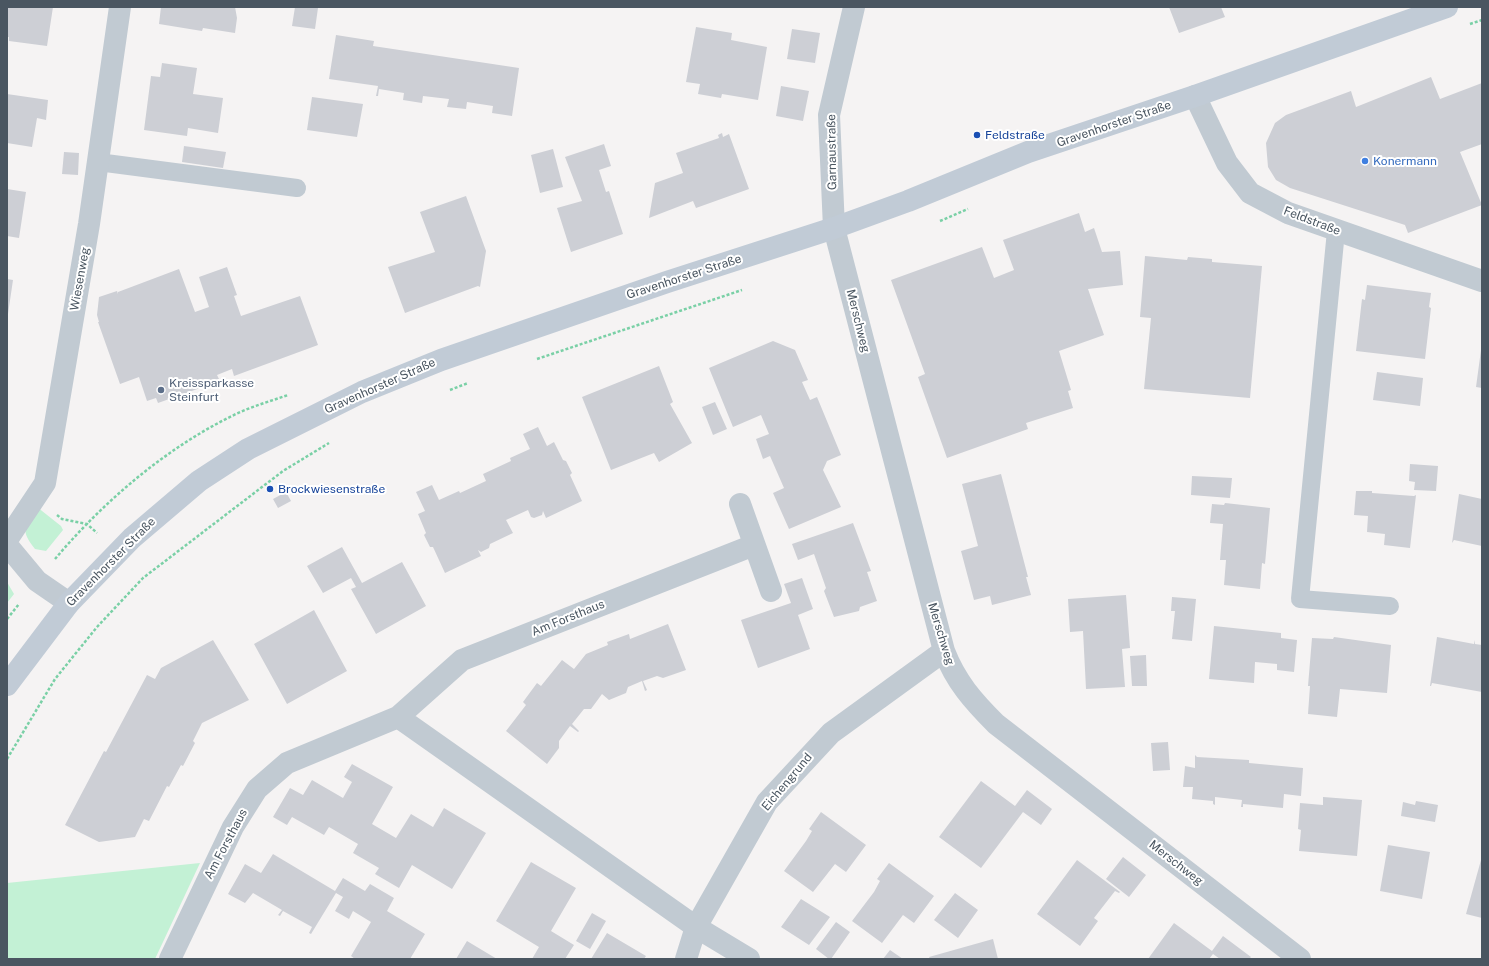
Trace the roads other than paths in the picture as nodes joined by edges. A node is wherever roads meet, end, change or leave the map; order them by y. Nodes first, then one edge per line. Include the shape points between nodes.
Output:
1 (120, 7) edge
2 (854, 7) edge
3 (1447, 7) edge
4 (1195, 96) junction
5 (98, 162) junction
6 (297, 188) dead end
7 (834, 228) junction
8 (1336, 231) junction
9 (1482, 281) edge
10 (740, 504) dead end
11 (7, 540) edge
12 (7, 545) edge
13 (754, 545) junction
14 (771, 591) dead end
15 (69, 603) junction
16 (1390, 606) dead end
17 (944, 651) junction
18 (7, 685) edge
19 (398, 717) junction
20 (696, 927) junction
21 (170, 959) edge
22 (686, 959) edge
23 (749, 959) edge
24 (1300, 959) edge

1 - 5 street, Wiesenweg
2 - 7 street, Garnaustraße via 829,115
3 - 4 main road, Gravenhorster Straße
4 - 7 main road, Gravenhorster Straße via 1009,160
4 - 8 street, Feldstraße via 1227,163 1250,193 1288,213
5 - 6 lane
5 - 11 street, Wiesenweg via 45,483
7 - 15 main road, Gravenhorster Straße via 440,360 362,392 241,453 199,481 132,538
7 - 17 street, Merschweg
8 - 9 street, Feldstraße
8 - 16 lane via 1300,599
10 - 13 street
12 - 15 street via 37,581
13 - 14 street
13 - 19 street, Am Forsthaus via 462,660
15 - 18 main road, Gravenhorster Straße
17 - 20 street, Eichengrund via 831,733 767,802
17 - 24 street, Merschweg via 952,672 973,702 996,724
19 - 20 street
19 - 21 street, Am Forsthaus via 287,763 257,789 233,827
20 - 22 street, Eichengrund
20 - 23 street

